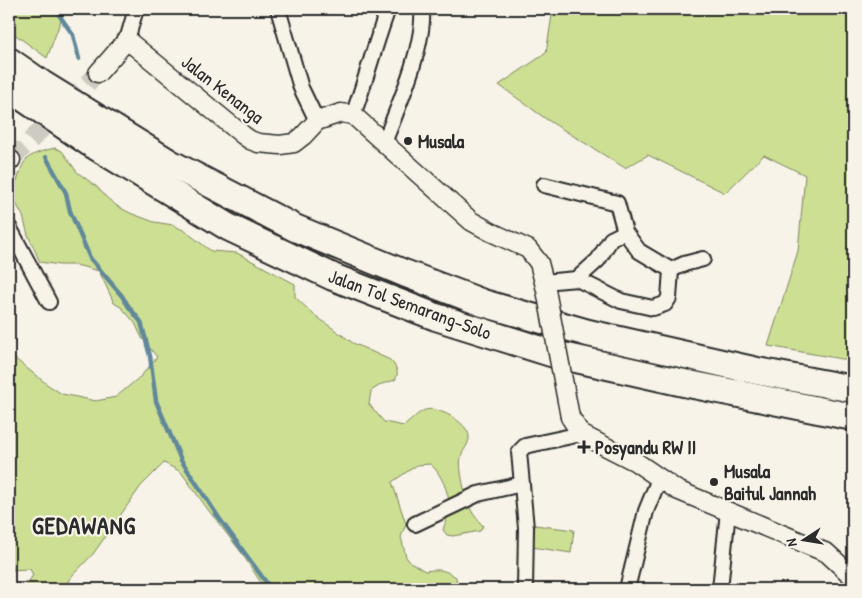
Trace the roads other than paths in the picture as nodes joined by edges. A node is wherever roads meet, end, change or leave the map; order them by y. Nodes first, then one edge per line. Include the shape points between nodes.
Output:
1 (136, 9) edge
2 (278, 9) edge
3 (388, 9) edge
4 (422, 9) edge
5 (127, 40) junction
6 (9, 61) edge
7 (98, 73) tunnel mouth
8 (9, 88) edge
9 (353, 115) junction
10 (317, 121) junction
11 (384, 143) junction
12 (544, 186) dead end
13 (9, 226) edge
14 (625, 232) junction
15 (703, 259) dead end
16 (671, 270) junction
17 (577, 279) junction
18 (545, 286) junction
19 (49, 302) dead end
20 (853, 389) edge
21 (853, 417) edge
22 (580, 434) junction
23 (659, 479) junction
24 (522, 484) junction
25 (728, 511) junction
26 (415, 524) dead end
27 (852, 578) edge
28 (525, 589) edge
29 (627, 589) edge
30 (720, 589) edge

1 - 5 street
2 - 10 street via 301,88
3 - 9 street
4 - 11 street via 423,19 413,66
5 - 7 street
5 - 10 street, Jalan Kenanga via 250,140 280,145 294,143
6 - 20 highway, Jalan Tol Semarang–Solo via 170,163 295,228 404,273 483,303 588,333
8 - 21 highway, Jalan Tol Semarang–Solo via 90,143 228,227 334,277 417,310 554,354
9 - 10 street, Jalan Kenanga via 341,112
9 - 11 street
11 - 18 street via 472,221 528,249 539,263
12 - 14 street via 617,203
13 - 19 street
14 - 16 street via 639,251
14 - 17 street via 611,239 598,260
15 - 16 street
16 - 17 street via 669,298 665,304 653,308 621,301
17 - 18 street
18 - 22 street, bridge via 570,417
22 - 23 street via 636,462
22 - 24 street via 522,448 519,452
23 - 25 street
23 - 29 street via 646,511
24 - 26 street via 478,494
24 - 28 street via 526,528
25 - 27 street via 828,553
25 - 30 street

